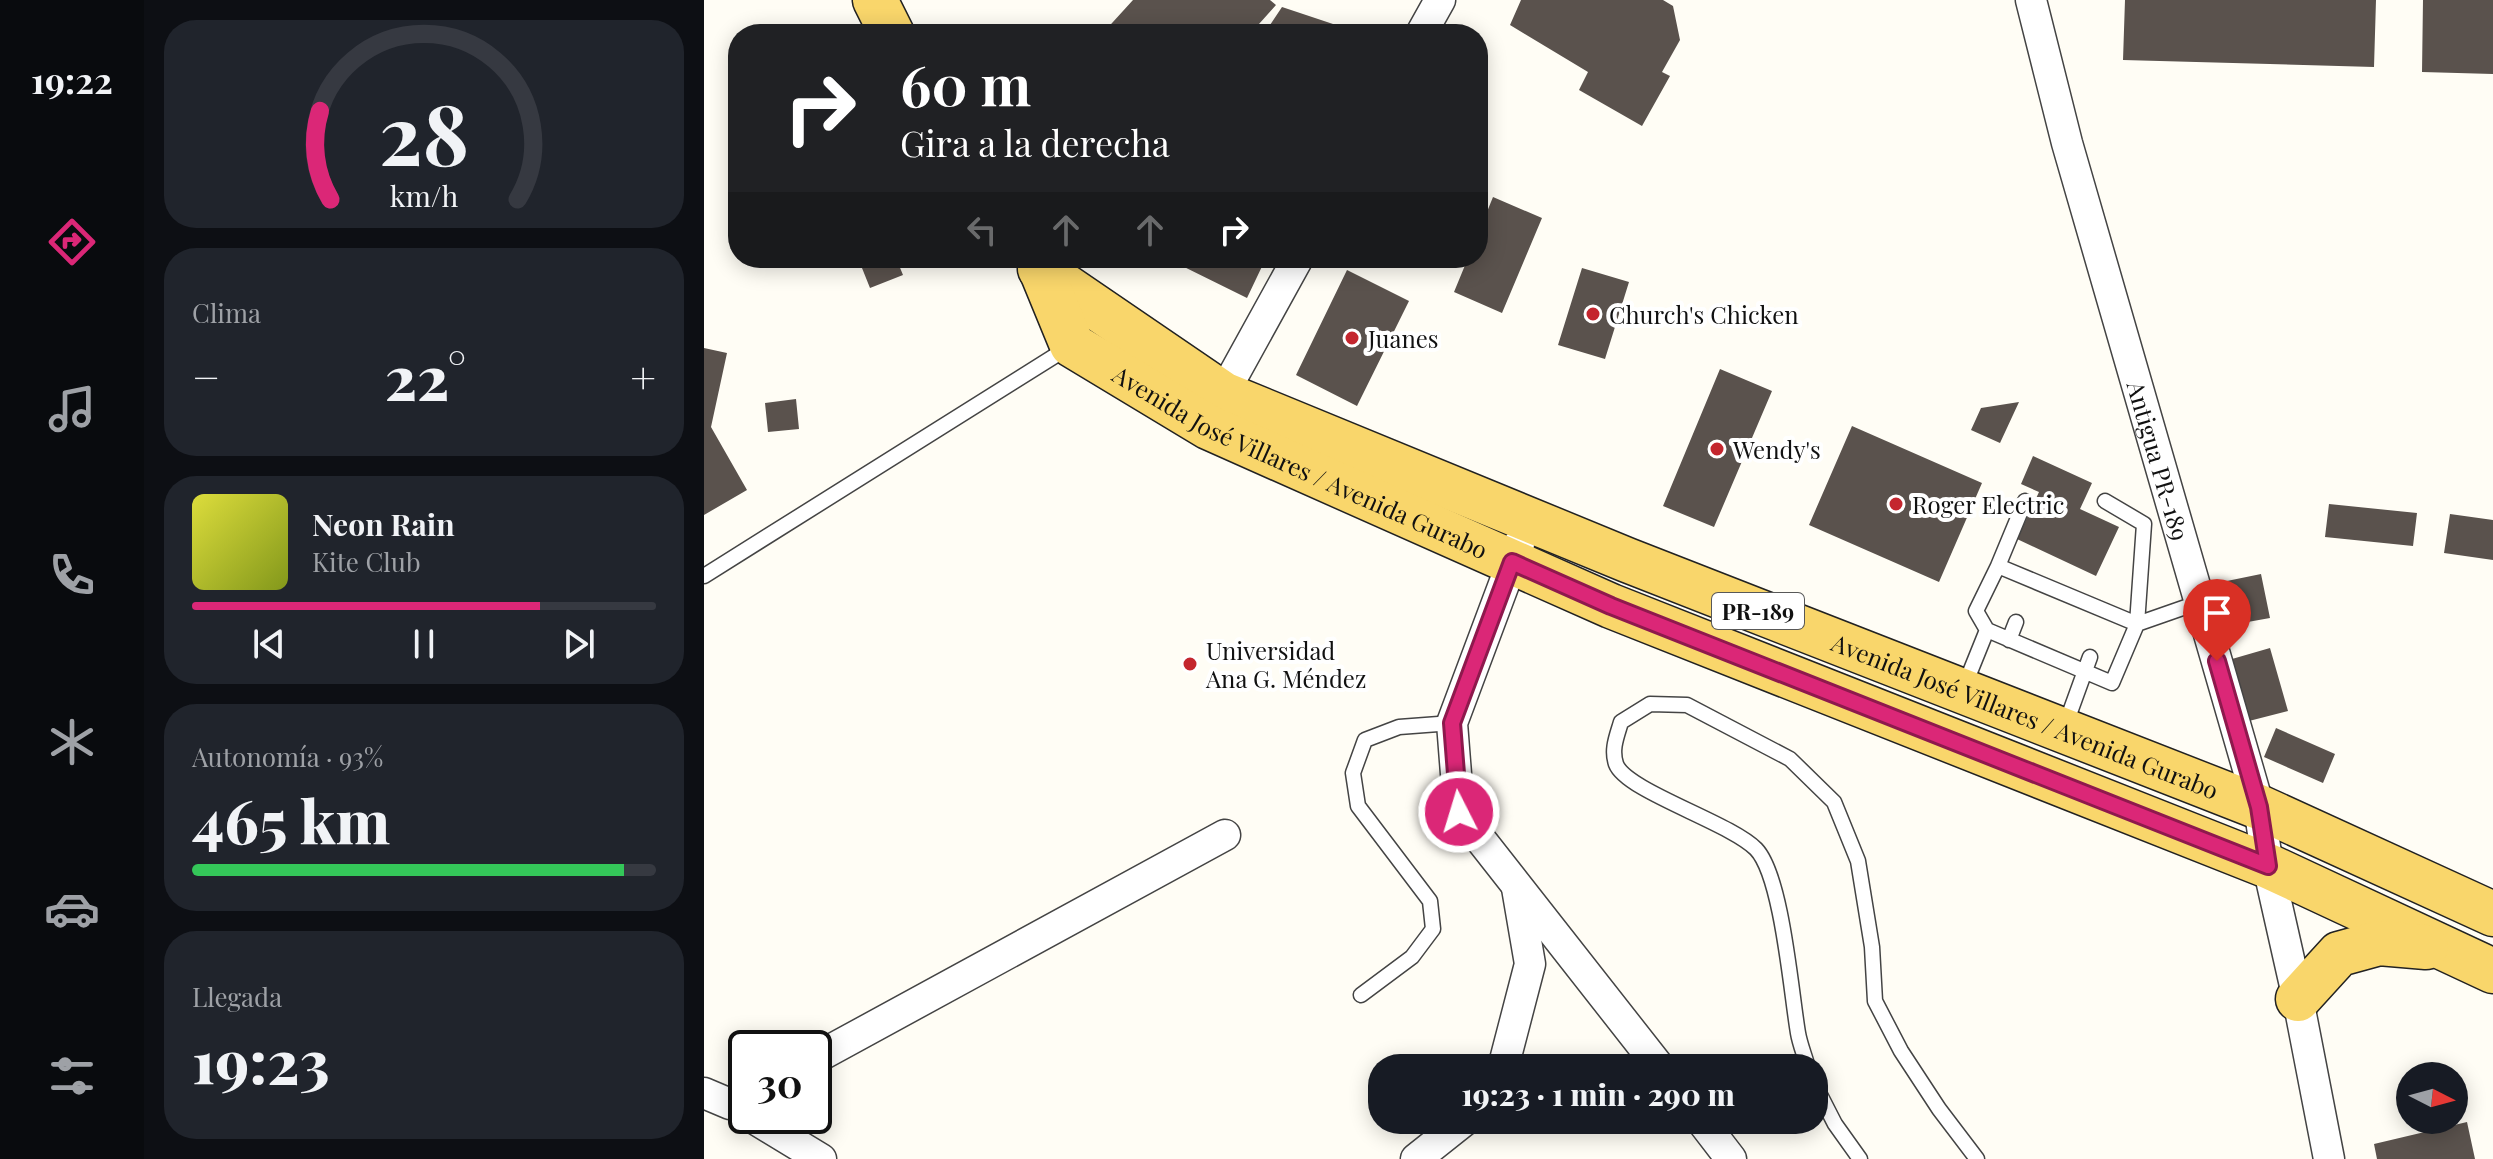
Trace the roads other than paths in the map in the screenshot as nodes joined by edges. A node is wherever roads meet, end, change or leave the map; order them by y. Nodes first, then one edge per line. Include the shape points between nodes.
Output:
1 (875, 0) edge
2 (1440, 0) edge
3 (2031, 0) edge
4 (887, 24) edge
5 (1427, 24) edge
6 (1037, 268) edge
7 (1040, 268) edge
8 (1292, 268) edge
9 (1072, 345) junction
10 (1223, 394) junction
11 (2025, 501) dead end
12 (2105, 501) dead end
13 (1528, 520) junction
14 (1512, 562) junction
15 (1998, 566) junction
16 (704, 576) edge
17 (2200, 602) junction
18 (2016, 622) dead end
19 (2137, 624) junction
20 (1987, 630) junction
21 (2009, 640) junction
22 (2052, 640) dead end
23 (2046, 655) junction
24 (2090, 657) dead end
25 (2085, 672) junction
26 (1962, 691) junction
27 (1452, 723) junction
28 (2063, 730) junction
29 (2259, 807) junction
30 (1225, 835) dead end
31 (2268, 866) junction
32 (1517, 886) junction
33 (2493, 914) edge
34 (2445, 948) junction
35 (2493, 971) edge
36 (1361, 995) dead end
37 (2298, 999) junction
38 (832, 1049) edge
39 (1507, 1054) edge
40 (1649, 1054) edge
41 (1804, 1054) edge
42 (1828, 1110) edge
43 (782, 1134) edge
44 (1447, 1134) edge
45 (1712, 1134) edge
46 (821, 1159) edge
47 (1416, 1159) edge
48 (1731, 1159) edge
49 (1860, 1159) edge
50 (1977, 1159) edge
51 (2329, 1159) edge

1 - 4 main road
2 - 5 street
3 - 17 street, Antigua PR-189
6 - 9 main road, Avenida José Villares / Avenida Gurabo / PR-189
7 - 10 main road, Avenida José Villares / Avenida Gurabo / PR-189
8 - 10 street
9 - 14 main road, Avenida José Villares / Avenida Gurabo / PR-189 via 1208,427
9 - 16 lane
10 - 13 main road, Avenida José Villares / Avenida Gurabo / PR-189
11 - 15 lane
12 - 19 lane via 2144,524
13 - 14 street
13 - 26 main road, Avenida José Villares / Avenida Gurabo / PR-189
14 - 27 street
14 - 31 main road, Avenida José Villares / Avenida Gurabo / PR-189
15 - 19 lane via 2030,587 2105,618
15 - 20 lane via 1976,611
17 - 19 lane
17 - 29 street, Antigua PR-189
18 - 21 lane
19 - 25 lane via 2112,683
20 - 21 lane
20 - 26 lane
21 - 23 lane
22 - 23 lane
23 - 25 lane
24 - 25 lane
25 - 28 lane
26 - 28 main road, Avenida José Villares / Avenida Gurabo / PR-189
27 - 32 street via 1459,812
27 - 36 lane via 1399,727 1365,740 1353,773 1358,806 1430,901 1433,929 1412,957
28 - 29 main road, Avenida José Villares / Avenida Gurabo / PR-189
29 - 31 street, Antigua PR-189
29 - 33 main road, Avenida José Villares / Avenida Gurabo / PR-189
30 - 38 street
31 - 34 main road, Avenida José Villares / Avenida Gurabo / PR-189
31 - 37 street, Antigua PR-189
32 - 39 street via 1530,964
32 - 40 street
34 - 35 main road, Avenida José Villares / Avenida Gurabo / PR-189
34 - 37 main road via 2379,943 2339,954
37 - 51 street, Antigua PR-189
41 - 50 lane via 1776,893 1758,852 1739,835 1639,786 1617,767 1613,750 1621,722 1650,704 1687,705 1777,752 1834,802 1858,861 1875,1001 1901,1051
42 - 49 lane
43 - 46 street
44 - 47 street
45 - 48 street

